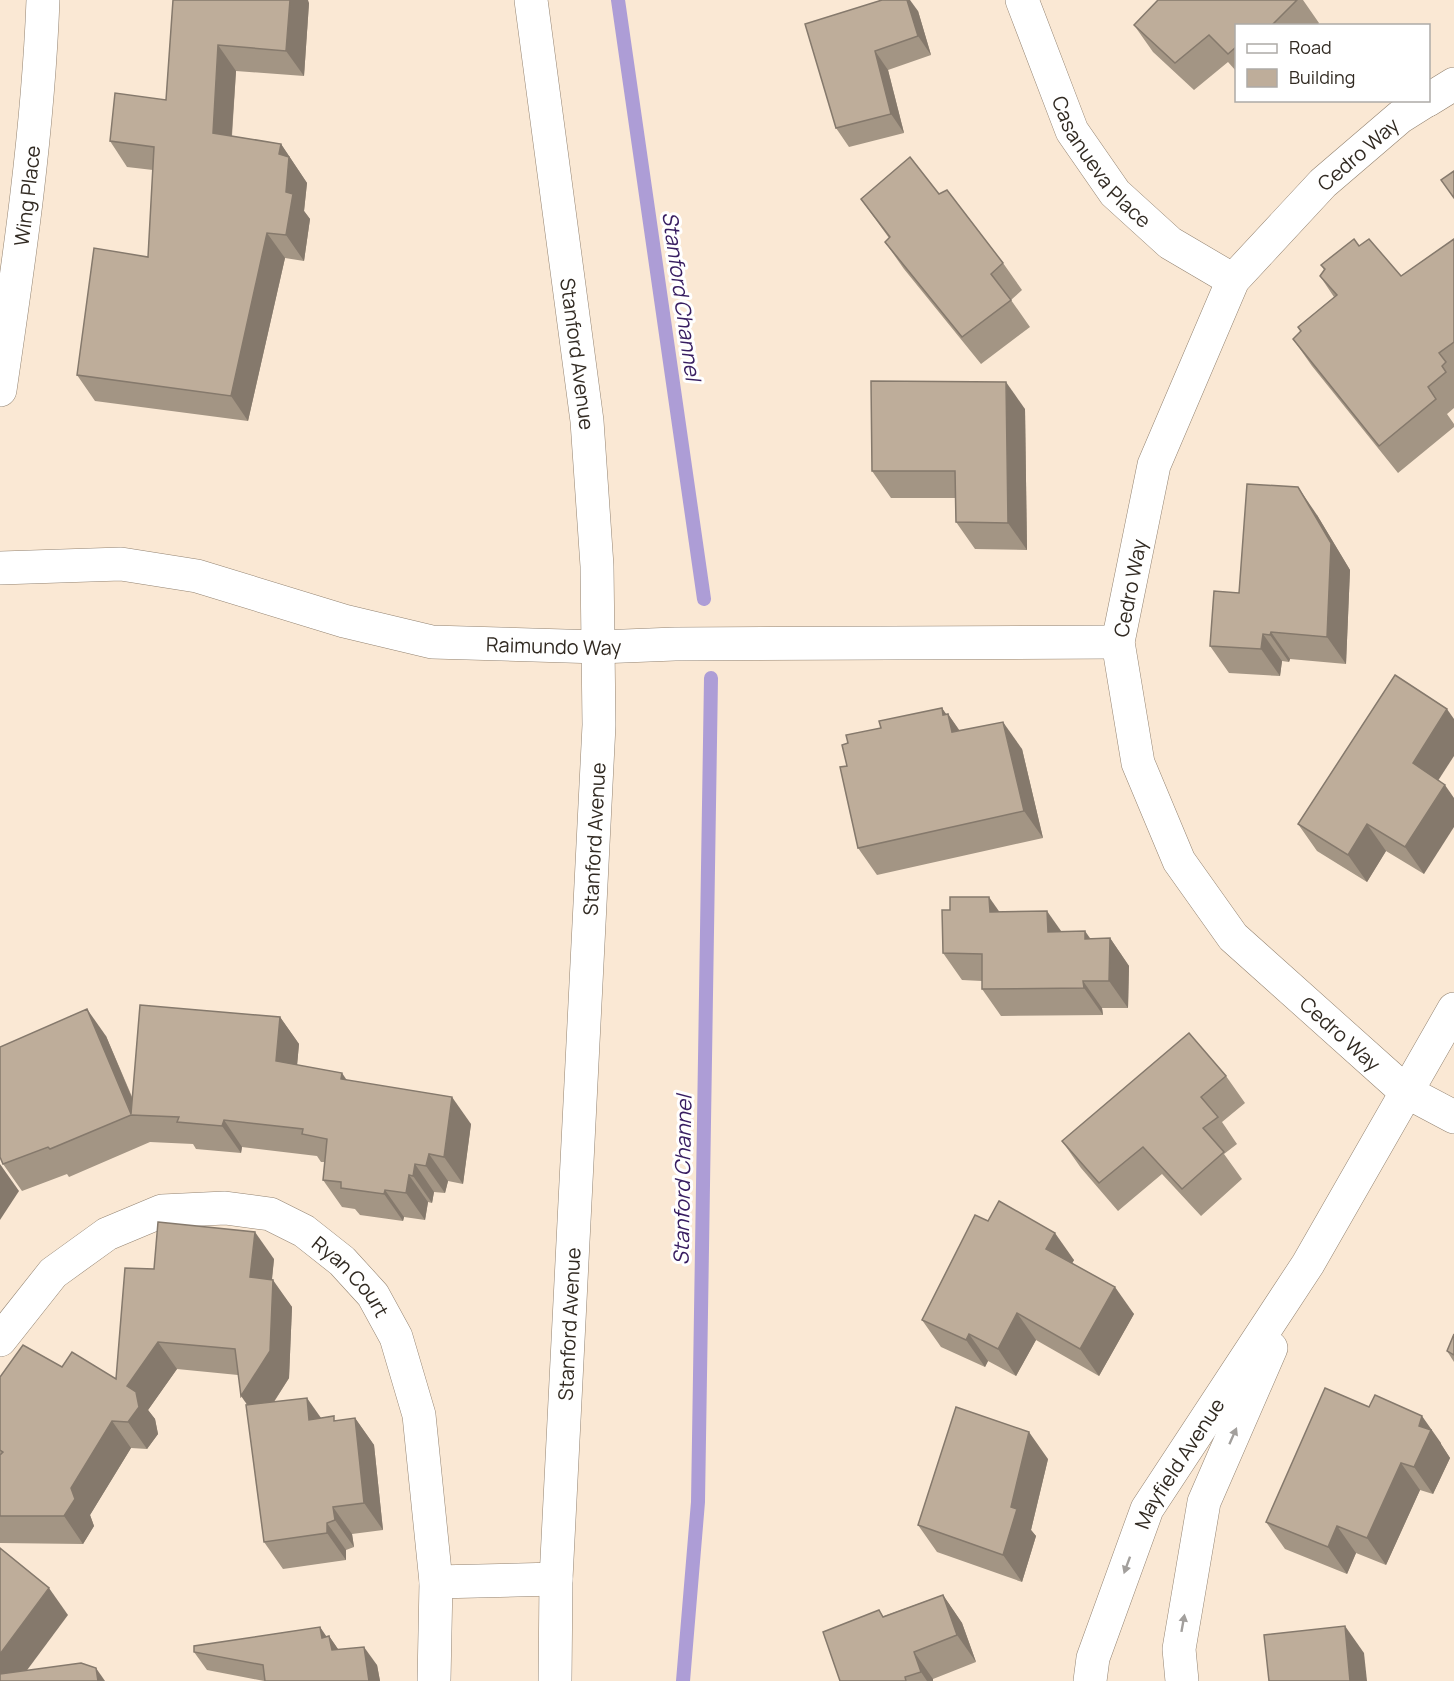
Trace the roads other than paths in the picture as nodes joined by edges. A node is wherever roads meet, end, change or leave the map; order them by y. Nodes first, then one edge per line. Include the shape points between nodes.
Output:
1 (43, 0) edge
2 (531, 0) edge
3 (1022, 0) edge
4 (1454, 84) edge
5 (1430, 99) edge
6 (1425, 102) edge
7 (1233, 280) junction
8 (0, 390) edge
9 (0, 568) edge
10 (1118, 642) junction
11 (599, 647) junction
12 (1454, 1009) edge
13 (1405, 1091) junction
14 (1454, 1117) edge
15 (1308, 1264) junction
16 (0, 1340) edge
17 (555, 1579) junction
18 (436, 1582) junction
19 (434, 1681) edge
20 (555, 1681) edge
21 (1090, 1681) edge
22 (1182, 1681) edge

1 - 8 street, Wing Place via 22,237
2 - 11 street, Stanford Avenue via 588,421
3 - 7 street, Casanueva Place via 1072,131 1115,193 1170,243
4 - 5 street, Cedro Way
6 - 7 street, Cedro Way via 1400,117 1323,183
7 - 10 street, Cedro Way via 1154,465
9 - 11 street, Raimundo Way via 121,564 197,576 344,621 432,642
10 - 11 street, Raimundo Way
10 - 13 street, Cedro Way via 1138,763 1179,861 1233,937
11 - 17 street, Stanford Avenue via 587,986
12 - 13 street, Mayfield Avenue
13 - 14 street, Cedro Way
13 - 15 street, Mayfield Avenue
15 -> 21 street, Mayfield Avenue via 1147,1509 1093,1658
22 -> 15 street, Mayfield Avenue via 1179,1648 1204,1502
16 - 18 street, Ryan Court via 53,1273 107,1234 162,1211 225,1208 258,1212 304,1231 342,1261 373,1295 396,1337 420,1415
17 - 18 street
17 - 20 street, Stanford Avenue
18 - 19 street, Ryan Court

